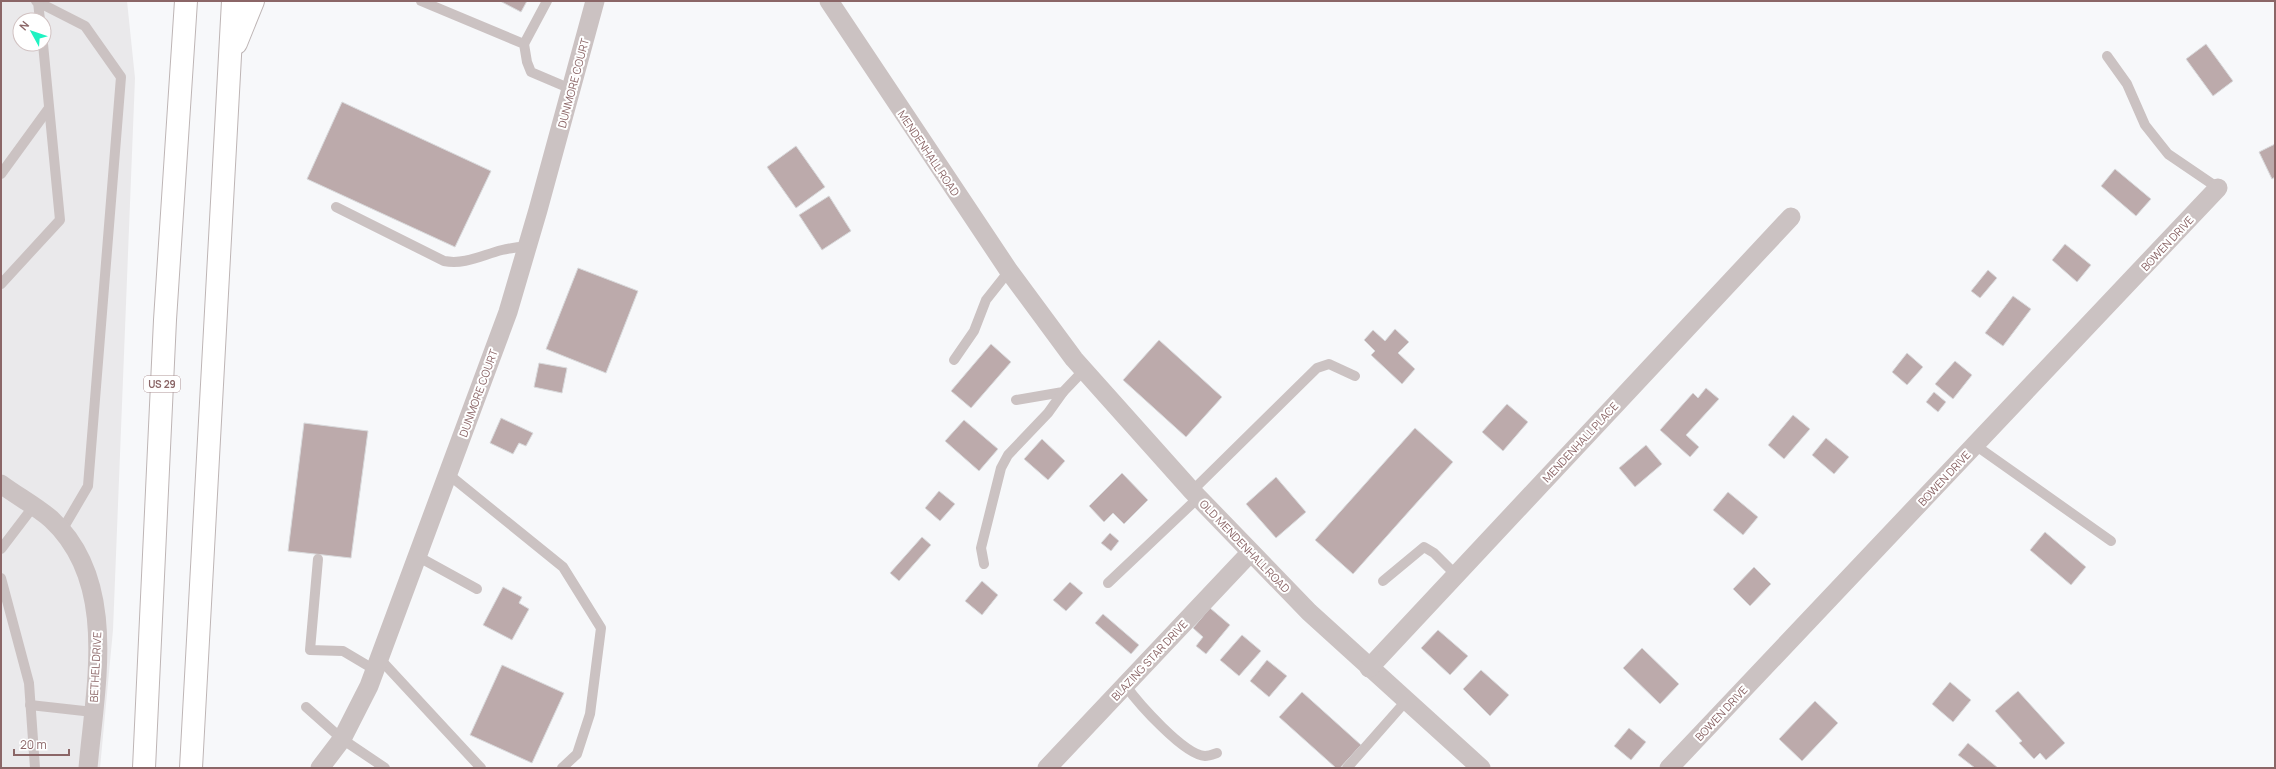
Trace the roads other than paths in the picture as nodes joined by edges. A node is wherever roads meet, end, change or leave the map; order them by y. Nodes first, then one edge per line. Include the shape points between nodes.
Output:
1 (175, 1) edge
2 (186, 1) edge
3 (233, 1) edge
4 (253, 1) edge
5 (421, 1) edge
6 (547, 1) edge
7 (595, 1) edge
8 (829, 1) edge
9 (37, 2) edge
10 (39, 12) edge
11 (524, 44) junction
12 (43, 52) edge
13 (2106, 56) dead end
14 (230, 59) junction
15 (183, 66) junction
16 (571, 90) junction
17 (49, 108) junction
18 (1, 174) edge
19 (2218, 188) joint
20 (336, 207) dead end
21 (1791, 217) dead end
22 (528, 246) junction
23 (1008, 272) junction
24 (1, 284) edge
25 (1031, 304) joint
26 (954, 360) dead end
27 (1084, 370) junction
28 (1355, 376) dead end
29 (1063, 392) junction
30 (1016, 400) dead end
31 (1975, 445) junction
32 (448, 474) junction
33 (1, 484) edge
34 (1195, 494) junction
35 (33, 507) junction
36 (61, 532) junction
37 (2110, 541) dead end
38 (1, 549) edge
39 (1250, 553) junction
40 (417, 556) junction
41 (318, 559) dead end
42 (984, 564) dead end
43 (1456, 575) junction
44 (1, 578) edge
45 (1383, 581) dead end
46 (1108, 583) dead end
47 (478, 589) dead end
48 (377, 664) junction
49 (1369, 668) junction
50 (1126, 686) junction
51 (1406, 701) junction
52 (30, 705) junction
53 (306, 707) dead end
54 (93, 712) junction
55 (342, 739) junction
56 (1217, 753) dead end
57 (35, 768) edge
58 (88, 768) edge
59 (144, 768) edge
60 (191, 768) edge
61 (320, 768) edge
62 (385, 768) edge
63 (481, 768) edge
64 (562, 768) edge
65 (1047, 768) edge
66 (1347, 768) edge
67 (1481, 768) edge
68 (1669, 768) edge

1 - 15 highway
2 - 15 highway, US 29
3 - 14 highway
4 - 14 highway
5 - 11 lane
6 - 11 lane
7 - 16 street, DUNMORE COURT
8 - 23 street, MENDENHALL ROAD
9 - 10 lane
9 - 36 lane via 84,26 121,77 88,486
11 - 16 lane via 531,72
12 - 17 lane
13 - 19 lane via 2127,84 2145,125 2168,154
14 - 60 highway
15 - 59 highway, US 29 via 165,320
16 - 22 street, DUNMORE COURT
17 - 18 lane
17 - 24 lane via 60,220
19 - 31 street, BOWEN DRIVE
20 - 22 lane via 444,261 453,263
21 - 43 street, MENDENHALL PLACE
22 - 32 street, DUNMORE COURT via 508,312
23 - 25 street, MENDENHALL ROAD
23 - 26 lane via 986,300 974,331
25 - 27 street, OLD MENDENHALL ROAD
27 - 29 lane
27 - 34 street, OLD MENDENHALL ROAD
28 - 34 lane via 1328,364 1317,368
29 - 30 lane
29 - 42 lane via 1048,413 1008,455 1001,468 981,548
31 - 37 lane
31 - 68 street, BOWEN DRIVE
32 - 40 street, DUNMORE COURT
32 - 64 lane via 563,567 601,628 590,714 577,754
33 - 35 street, BETHEL DRIVE
34 - 39 street, OLD MENDENHALL ROAD
34 - 46 lane
35 - 36 street, BETHEL DRIVE via 51,520
35 - 38 lane
36 - 54 street, BETHEL DRIVE via 82,563 91,583 96,605 98,638
39 - 49 street, OLD MENDENHALL ROAD
39 - 50 street, BLAZING STAR DRIVE
40 - 47 lane
40 - 48 street, DUNMORE COURT
41 - 48 lane via 310,650 343,651
43 - 45 lane via 1434,553 1424,547
43 - 49 street, MENDENHALL PLACE
44 - 52 lane via 29,683
48 - 55 street, DUNMORE COURT
48 - 63 lane
49 - 51 street, OLD MENDENHALL ROAD
50 - 56 lane via 1151,716 1188,749 1205,756
50 - 65 street, BLAZING STAR DRIVE
51 - 66 lane
51 - 67 street, OLD MENDENHALL ROAD
52 - 54 lane
52 - 57 lane
53 - 55 lane
54 - 58 street, BETHEL DRIVE
55 - 61 street, DUNMORE COURT
55 - 62 lane

